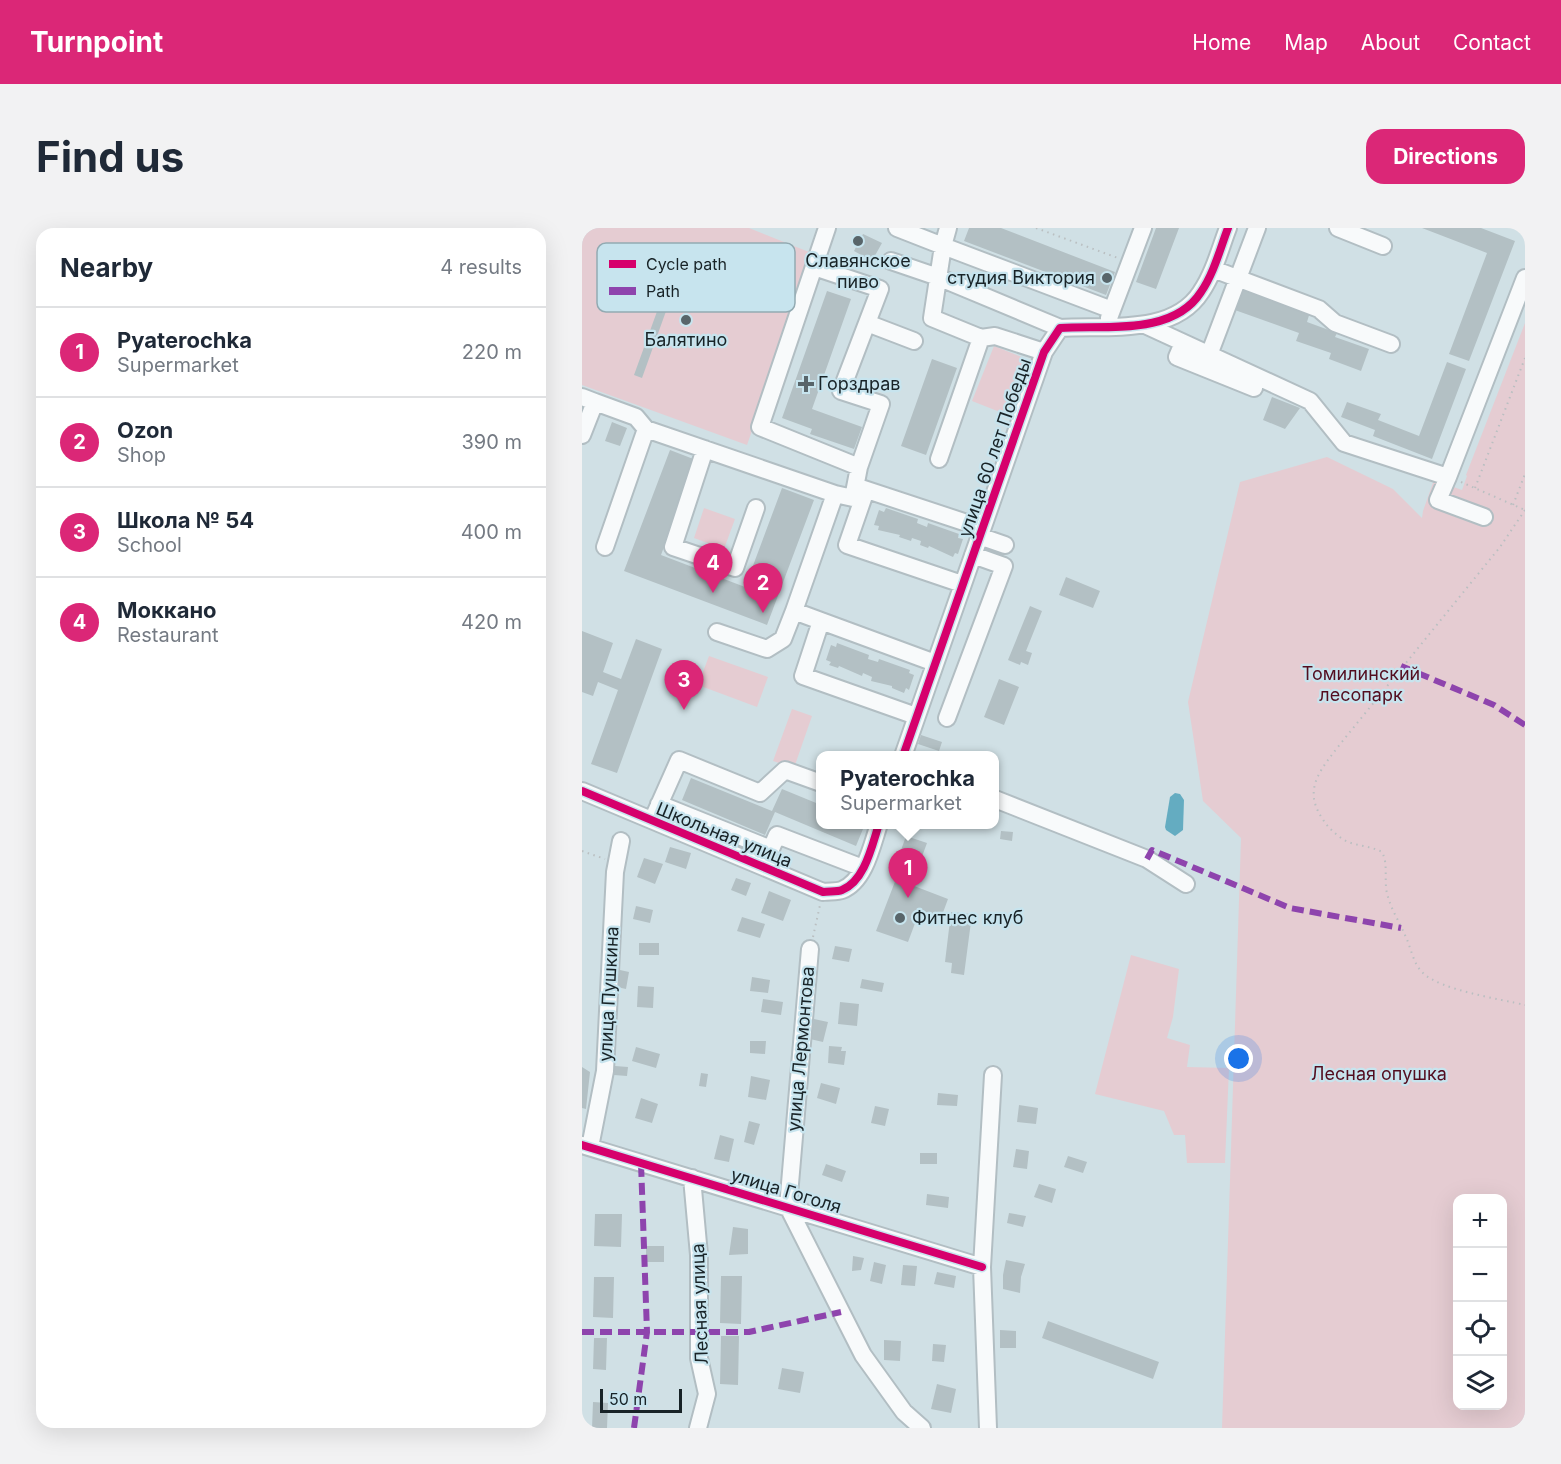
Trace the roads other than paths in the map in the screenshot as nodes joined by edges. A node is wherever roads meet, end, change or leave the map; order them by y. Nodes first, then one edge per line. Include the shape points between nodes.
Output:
1 (827, 228) edge
2 (897, 228) edge
3 (948, 228) edge
4 (1143, 228) edge
5 (1228, 228) edge
6 (1257, 228) edge
7 (1338, 228) edge
8 (943, 246) junction
9 (1383, 246) dead end
10 (891, 261) dead end
11 (814, 267) junction
12 (1213, 269) junction
13 (938, 277) junction
14 (1525, 278) edge
15 (1238, 279) junction
16 (1112, 310) junction
17 (867, 323) junction
18 (1144, 325) junction
19 (1105, 327) junction
20 (1060, 328) junction
21 (981, 338) junction
22 (914, 341) dead end
23 (1183, 343) junction
24 (1391, 344) dead end
25 (1044, 352) junction
26 (1209, 355) junction
27 (1254, 388) dead end
28 (588, 400) edge
29 (646, 429) junction
30 (582, 435) edge
31 (705, 449) junction
32 (939, 459) dead end
33 (859, 467) junction
34 (1455, 480) junction
35 (861, 488) junction
36 (835, 494) junction
37 (756, 508) dead end
38 (1484, 517) dead end
39 (981, 532) junction
40 (1005, 545) dead end
41 (605, 547) dead end
42 (973, 555) junction
43 (962, 584) junction
44 (794, 611) junction
45 (822, 621) junction
46 (717, 632) dead end
47 (934, 663) junction
48 (916, 716) junction
49 (947, 718) dead end
50 (905, 751) edge
51 (816, 781) edge
52 (582, 791) edge
53 (999, 801) edge
54 (659, 804) junction
55 (651, 822) junction
56 (877, 829) edge
57 (621, 841) dead end
58 (859, 874) junction
59 (1186, 884) dead end
60 (810, 949) road end
61 (993, 1075) dead end
62 (586, 1146) edge
63 (692, 1178) junction
64 (788, 1207) junction
65 (981, 1267) junction
66 (698, 1428) edge
67 (922, 1428) edge
68 (988, 1428) edge

1 - 11 street
2 - 8 street
3 - 8 street
4 - 16 street
5 - 12 street
6 - 15 street
7 - 9 street
8 - 13 street
8 - 16 street
10 - 13 street
11 - 17 street via 879,289
11 - 33 street via 760,426
12 - 15 street
12 - 18 street via 1188,308
13 - 20 street
13 - 21 street via 932,318
14 - 34 street
15 - 24 street via 1319,309 1335,323
15 - 26 street
16 - 19 street
17 - 22 street
17 - 33 street via 841,391 881,404
18 - 19 street
18 - 23 street
19 - 20 street
20 - 25 street, улица 60 лет Победы
21 - 25 street via 995,336
21 - 32 street
23 - 26 street
23 - 27 street via 1177,357
25 - 39 street, улица 60 лет Победы
26 - 34 street via 1310,401 1344,443
28 - 29 street via 636,417
28 - 30 street
29 - 31 street
29 - 41 street
31 - 36 street
31 - 37 street via 673,547 735,568
33 - 35 street
34 - 38 street via 1438,500
35 - 36 street via 853,498
35 - 39 street
35 - 43 street via 847,545
36 - 44 street
39 - 40 street
39 - 42 street, улица 60 лет Победы
42 - 43 street, улица 60 лет Победы
42 - 49 street via 1004,566
43 - 47 street, улица 60 лет Победы
44 - 45 street
44 - 46 street via 783,639 767,649
45 - 47 street
45 - 48 street via 803,676
47 - 48 street, улица 60 лет Победы
48 - 50 street, улица 60 лет Победы
51 - 54 street via 785,770 759,792 679,760
52 - 55 street, Школьная улица via 620,800
53 - 59 street via 1147,859
54 - 55 street
54 - 58 street via 771,849 777,835
55 - 58 street, Школьная улица via 823,892 842,890
56 - 58 street
57 - 62 street, улица Пушкина via 605,1071
60 - 64 street, улица Лермонтова
61 - 65 street
62 - 63 street, улица Гоголя
63 - 64 street, улица Гоголя
63 - 66 street, Лесная улица via 699,1256 699,1358 707,1395
64 - 65 street, улица Гоголя
64 - 67 street via 863,1355 904,1412
65 - 68 street

